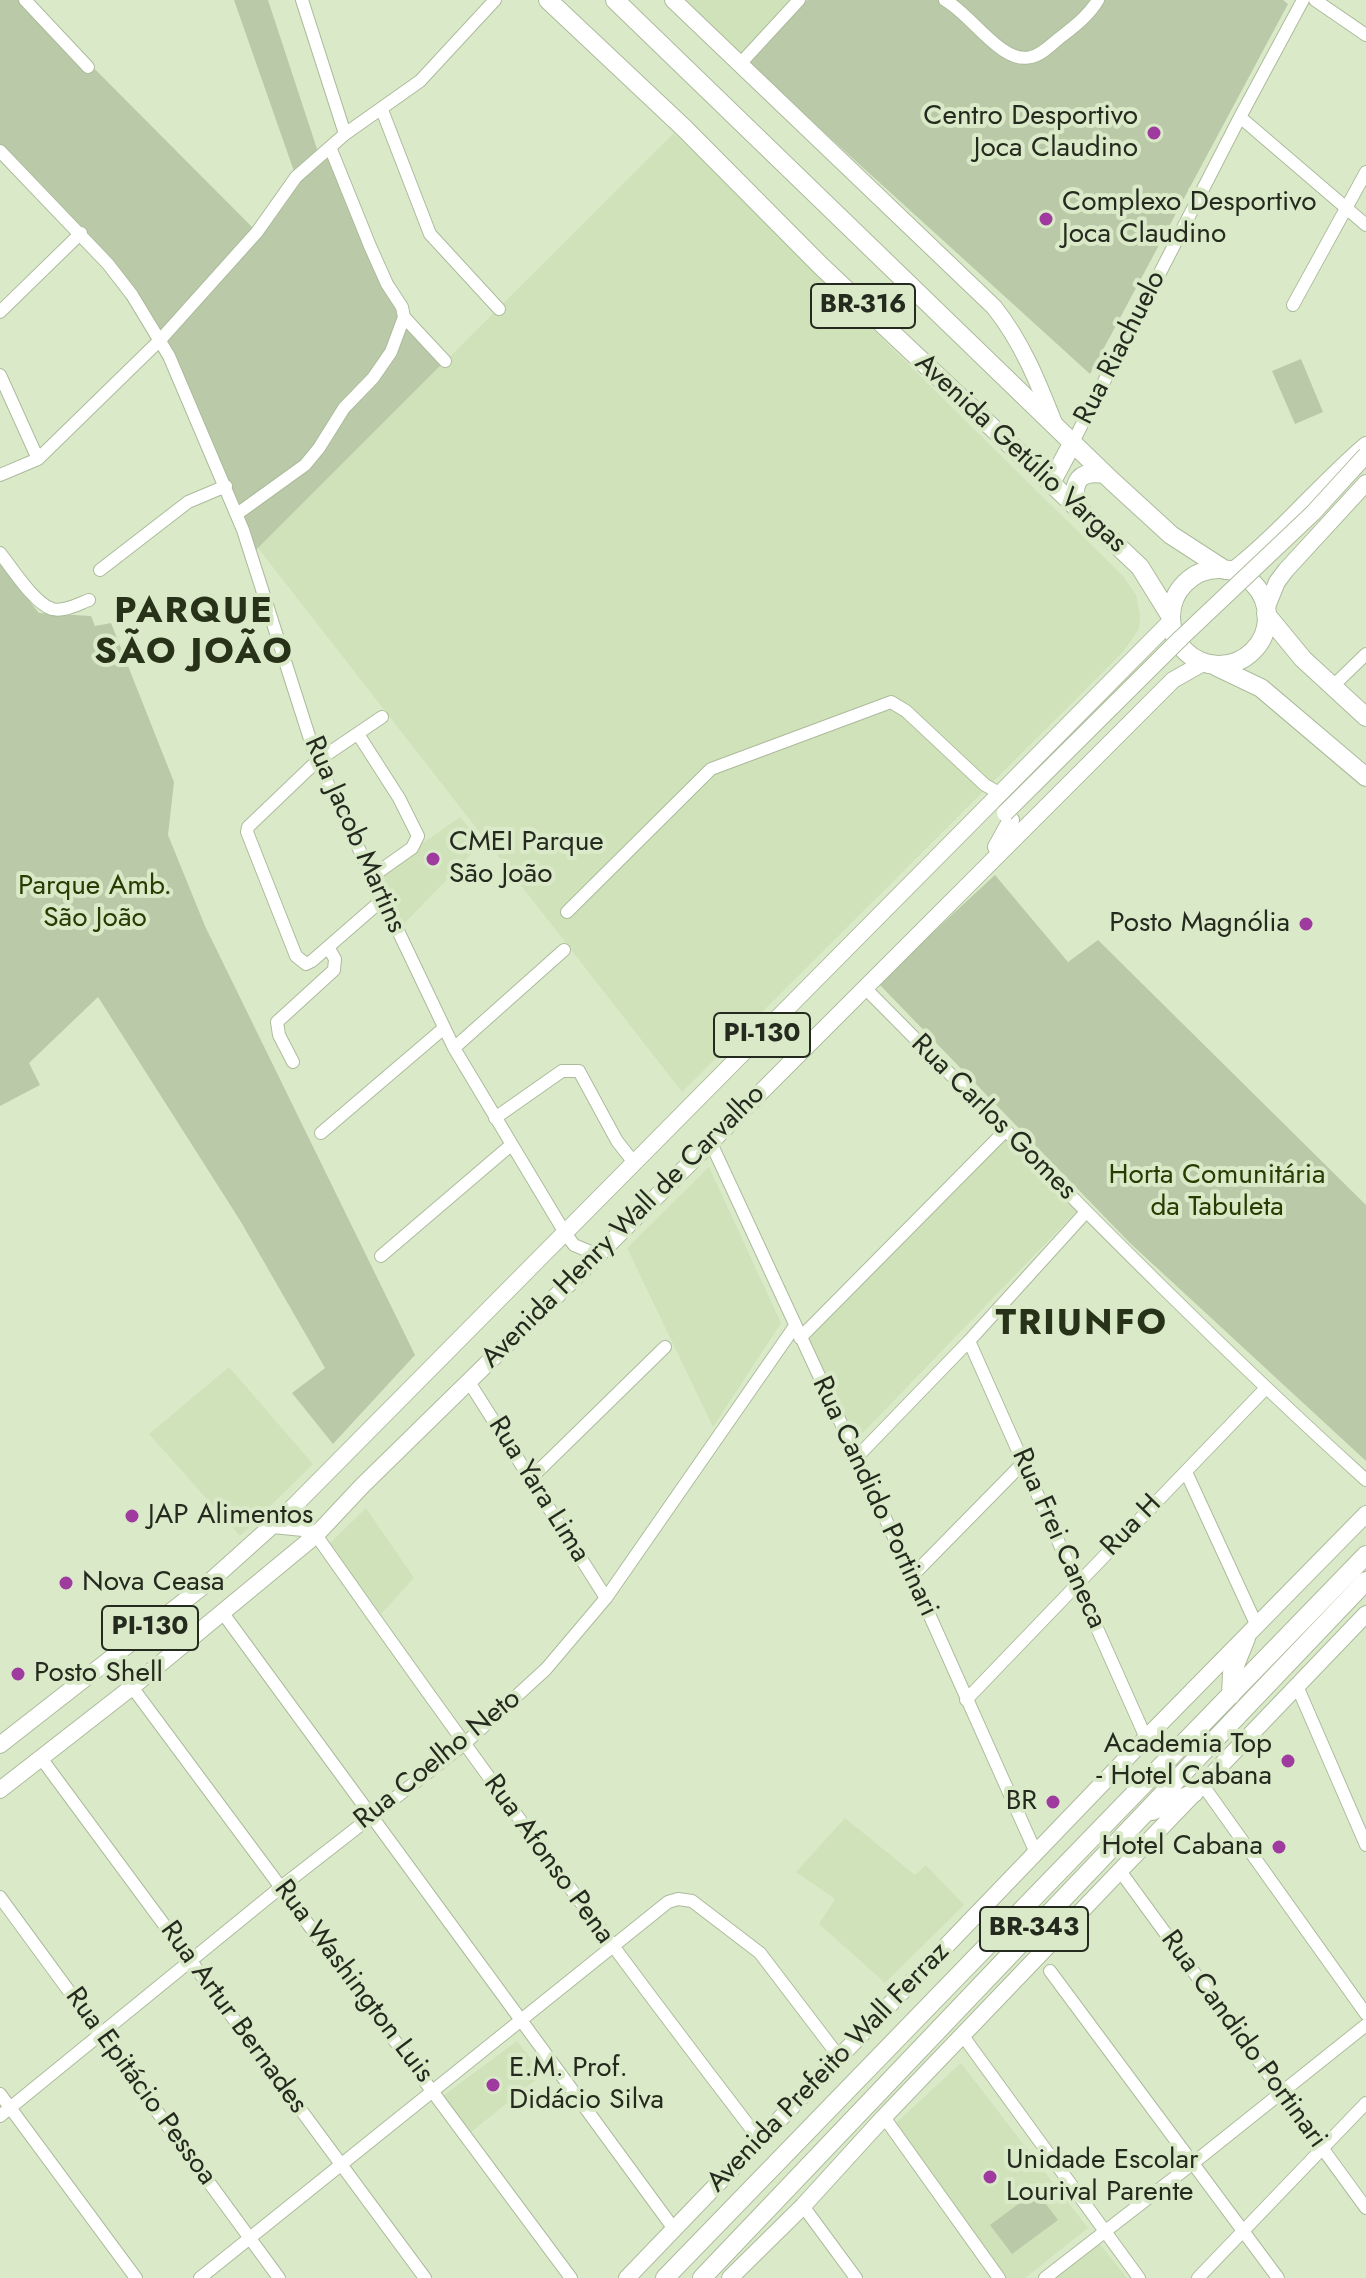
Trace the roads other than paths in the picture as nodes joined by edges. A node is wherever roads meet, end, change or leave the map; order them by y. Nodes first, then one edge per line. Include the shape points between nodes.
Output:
1 (25, 0) edge
2 (302, 0) edge
3 (495, 0) edge
4 (548, 0) edge
5 (615, 0) edge
6 (673, 0) edge
7 (799, 0) edge
8 (945, 0) edge
9 (1098, 0) edge
10 (1303, 0) edge
11 (1315, 0) edge
12 (1366, 35) edge
13 (740, 64) junction
14 (88, 67) dead end
15 (382, 110) junction
16 (1240, 117) junction
17 (345, 134) junction
18 (330, 147) junction
19 (0, 151) edge
20 (1366, 172) edge
21 (1347, 209) junction
22 (1366, 225) edge
23 (81, 233) junction
24 (1293, 305) dead end
25 (499, 309) dead end
26 (0, 312) edge
27 (404, 317) junction
28 (160, 340) junction
29 (445, 361) dead end
30 (0, 375) edge
31 (1055, 425) junction
32 (1073, 442) junction
33 (1366, 445) edge
34 (1366, 455) edge
35 (38, 459) junction
36 (1366, 472) edge
37 (1105, 474) junction
38 (0, 475) edge
39 (1051, 483) junction
40 (1366, 483) edge
41 (226, 486) junction
42 (1075, 506) junction
43 (237, 514) junction
44 (0, 553) edge
45 (100, 570) dead end
46 (1221, 570) junction
47 (89, 600) dead end
48 (1266, 617) junction
49 (1171, 619) junction
50 (1366, 654) edge
51 (1205, 663) junction
52 (1332, 687) junction
53 (382, 717) dead end
54 (1366, 717) edge
55 (358, 734) junction
56 (317, 761) junction
57 (1366, 777) edge
58 (1001, 794) junction
59 (1008, 817) junction
60 (959, 837) junction
61 (989, 863) junction
62 (371, 877) junction
63 (382, 900) junction
64 (567, 912) dead end
65 (328, 947) junction
66 (564, 950) dead end
67 (864, 987) junction
68 (444, 1028) junction
69 (454, 1048) junction
70 (293, 1062) dead end
71 (495, 1118) junction
72 (1006, 1130) junction
73 (321, 1133) dead end
74 (710, 1141) junction
75 (511, 1145) junction
76 (635, 1164) junction
77 (1086, 1212) junction
78 (565, 1233) junction
79 (598, 1255) junction
80 (381, 1256) dead end
81 (798, 1332) junction
82 (969, 1341) junction
83 (665, 1347) dead end
84 (469, 1382) junction
85 (1266, 1388) junction
86 (856, 1458) junction
87 (1024, 1462) junction
88 (1186, 1472) junction
89 (530, 1479) junction
90 (1366, 1480) edge
91 (1366, 1514) edge
92 (273, 1525) junction
93 (316, 1535) junction
94 (1366, 1555) edge
95 (912, 1576) junction
96 (1366, 1581) edge
97 (1078, 1582) junction
98 (606, 1598) junction
99 (222, 1612) junction
100 (1366, 1614) edge
101 (1251, 1632) junction
102 (1297, 1686) junction
103 (132, 1687) junction
104 (1231, 1695) junction
105 (966, 1700) junction
106 (1146, 1738) junction
107 (0, 1745) edge
108 (463, 1745) junction
109 (41, 1758) junction
110 (1198, 1788) junction
111 (0, 1790) edge
112 (370, 1816) junction
113 (1142, 1816) junction
114 (1366, 1845) edge
115 (1036, 1853) junction
116 (1120, 1871) junction
117 (281, 1887) junction
118 (0, 1897) edge
119 (612, 1947) junction
120 (191, 1962) junction
121 (1050, 1971) dead end
122 (1366, 2014) edge
123 (520, 2021) junction
124 (1366, 2025) edge
125 (102, 2035) junction
126 (963, 2036) junction
127 (840, 2058) junction
128 (433, 2089) junction
129 (1280, 2092) junction
130 (0, 2094) edge
131 (1366, 2103) edge
132 (5, 2112) edge
133 (884, 2117) junction
134 (759, 2139) junction
135 (1322, 2149) junction
136 (340, 2164) junction
137 (1192, 2164) junction
138 (803, 2206) junction
139 (1366, 2208) edge
140 (674, 2229) junction
141 (1105, 2232) junction
142 (1243, 2232) junction
143 (249, 2238) junction
144 (136, 2278) edge
145 (200, 2278) edge
146 (279, 2278) edge
147 (425, 2278) edge
148 (571, 2278) edge
149 (627, 2278) edge
150 (665, 2278) edge
151 (702, 2278) edge
152 (730, 2278) edge
153 (856, 2278) edge
154 (999, 2278) edge
155 (1045, 2278) edge
156 (1139, 2278) edge
157 (1198, 2278) edge
158 (1278, 2278) edge

1 - 14 street
2 - 17 street
3 - 15 street via 420,81
4 - 39 highway, Avenida Getúlio Vargas / BR-316
5 - 31 highway, Avenida Getúlio Vargas / BR-316
6 - 13 main road, Avenida Getúlio Vargas
7 - 13 street
8 - 9 street via 1003,52 1022,58 1052,44
10 - 16 street, Rua Riachuelo
11 - 12 street
13 - 31 main road, Avenida Getúlio Vargas via 994,307 1026,356
15 - 17 street
15 - 25 street via 430,234
16 - 21 street
16 - 32 street, Rua Riachuelo
17 - 18 street
18 - 27 street
18 - 28 street via 296,177 257,232
19 - 23 street, Rua Jacob Martins
20 - 21 street
21 - 22 street
21 - 24 street
23 - 26 street
23 - 28 street, Rua Jacob Martins via 132,295
27 - 29 street
27 - 43 street via 391,352 305,465
28 - 35 street
28 - 41 street, Rua Jacob Martins
30 - 35 street
31 - 32 highway, Avenida Getúlio Vargas / BR-316
32 - 37 highway, Avenida Getúlio Vargas / BR-316
32 - 39 highway
33 - 46 main road via 1290,521
34 - 59 main road, bridge
35 - 38 street
36 - 59 main road
37 - 42 highway via 1090,472 1080,478
37 - 46 highway, Avenida Getúlio Vargas / BR-316 via 1171,535
39 - 42 highway, Avenida Getúlio Vargas / BR-316
40 - 48 main road via 1277,582
41 - 43 street, Rua Jacob Martins
41 - 45 street via 188,502
42 - 49 highway, Avenida Getúlio Vargas / BR-316 via 1140,567
43 - 56 street, Rua Jacob Martins
44 - 47 street via 52,609
46 - 48 highway, Avenida Getúlio Vargas / BR-316 via 1255,585
46 - 49 highway, Avenida Henry Wall de Carvalho via 1193,576 1181,587
48 - 51 highway, Avenida Henry Wall de Carvalho via 1258,645 1245,658 1220,666
48 - 52 highway, Avenida Getúlio Vargas / BR-316
49 - 51 highway, Avenida Getúlio Vargas / BR-316 via 1181,647
49 - 58 main road, Avenida Henry Wall de Carvalho / PI-130
50 - 52 street
51 - 57 highway, Avenida Getúlio Vargas / BR-316 via 1261,688
51 - 61 main road, Avenida Henry Wall de Carvalho / PI-130 via 1173,680
52 - 54 highway, Avenida Getúlio Vargas / BR-316
53 - 55 street
55 - 56 street
55 - 62 street via 418,836 414,847
56 - 62 street, Rua Jacob Martins
56 - 65 street via 247,832 296,956 302,963 312,961
58 - 60 main road, Avenida Henry Wall de Carvalho / PI-130
58 - 64 street via 891,702 711,769
59 - 60 main road
59 - 61 main road
60 - 76 main road, Avenida Henry Wall de Carvalho / PI-130
61 - 67 main road, Avenida Henry Wall de Carvalho / PI-130
62 - 63 street, Rua Jacob Martins
63 - 65 street
63 - 68 street, Rua Jacob Martins
65 - 70 street via 334,970 277,1022
66 - 69 street
67 - 72 street, Rua Carlos Gomes
67 - 74 main road, Avenida Henry Wall de Carvalho / PI-130
68 - 69 street, Rua Jacob Martins
68 - 73 street
69 - 71 street, Rua Jacob Martins
71 - 75 street, Rua Jacob Martins
71 - 76 street via 562,1071 579,1071
72 - 77 street, Rua Carlos Gomes
72 - 81 street, Rua Coelho Neto
74 - 79 main road, Avenida Henry Wall de Carvalho / PI-130
74 - 81 street, Rua Candido Portinari
75 - 78 street, Rua Jacob Martins
75 - 80 street
76 - 78 main road, Avenida Henry Wall de Carvalho / PI-130
77 - 82 street
77 - 85 street, Rua Carlos Gomes
78 - 79 street, Rua Jacob Martins via 574,1245
78 - 92 main road, Avenida Henry Wall de Carvalho / PI-130
79 - 84 main road, Avenida Henry Wall de Carvalho / PI-130
81 - 86 street, Rua Candido Portinari
81 - 98 street, Rua Coelho Neto
82 - 86 street
82 - 87 street, Rua Frei Caneca
83 - 89 street
84 - 89 street, Rua Yara Lima
84 - 93 main road, Avenida Henry Wall de Carvalho / PI-130
85 - 88 street, Rua H
85 - 90 street, Rua Carlos Gomes
86 - 95 street, Rua Candido Portinari
87 - 95 street
87 - 97 street, Rua Frei Caneca
88 - 97 street, Rua H
88 - 101 street
89 - 98 street, Rua Yara Lima
91 - 101 main road, Avenida Prefeito Wall Ferraz
92 - 93 main road
92 - 107 main road, Avenida Henry Wall de Carvalho / PI-130 via 215,1577
93 - 99 main road, Avenida Henry Wall de Carvalho / PI-130
93 - 108 street, Rua Afonso Pena
94 - 104 highway, Avenida Prefeito Wall Ferraz
95 - 105 street, Rua Candido Portinari
96 - 113 highway, Avenida Prefeito Wall Ferraz / BR-343
97 - 105 street, Rua H
97 - 106 street, Rua Frei Caneca
98 - 108 street, Rua Coelho Neto via 546,1669
99 - 103 main road, Avenida Henry Wall de Carvalho / PI-130
99 - 112 street
100 - 102 main road
101 - 104 highway via 1232,1673
101 - 106 main road, Avenida Prefeito Wall Ferraz
102 - 110 main road
102 - 114 street
103 - 109 main road, Avenida Henry Wall de Carvalho / PI-130
103 - 117 street, Rua Washington Luis
104 - 150 highway, Avenida Prefeito Wall Ferraz / BR-343
105 - 115 street, Rua Candido Portinari
106 - 115 main road, Avenida Prefeito Wall Ferraz
108 - 112 street, Rua Coelho Neto
108 - 119 street, Rua Afonso Pena
109 - 111 main road, Avenida Henry Wall de Carvalho / PI-130
109 - 120 street, Rua Artur Bernades
110 - 113 highway
110 - 116 main road
110 - 122 street
112 - 117 street, Rua Coelho Neto
112 - 123 street
113 - 151 highway, Avenida Prefeito Wall Ferraz / BR-343
115 - 127 main road, Avenida Prefeito Wall Ferraz
116 - 126 main road
116 - 129 street, Rua Candido Portinari
117 - 120 street, Rua Coelho Neto
117 - 128 street, Rua Washington Luis
118 - 125 street, Rua Epitácio Pessoa
119 - 123 street
119 - 127 street via 668,1902 692,1901 760,1953
119 - 134 street, Rua Afonso Pena
120 - 125 street, Rua Coelho Neto
120 - 136 street, Rua Artur Bernades
121 - 137 street
123 - 128 street
123 - 140 street
124 - 129 street
125 - 132 street, Rua Coelho Neto
125 - 143 street, Rua Epitácio Pessoa
126 - 133 main road
126 - 141 street
127 - 134 main road, Avenida Prefeito Wall Ferraz
128 - 136 street
128 - 148 street, Rua Washington Luis
129 - 135 street, Rua Candido Portinari
129 - 137 street
130 - 132 street
131 - 135 street
132 - 144 street
133 - 138 main road
133 - 154 street
134 - 140 main road, Avenida Prefeito Wall Ferraz
135 - 139 street, Rua Candido Portinari
135 - 142 street
136 - 143 street
136 - 147 street, Rua Artur Bernades
137 - 141 street
137 - 142 street
138 - 152 main road
138 - 153 street
140 - 149 main road, Avenida Prefeito Wall Ferraz
141 - 155 street
141 - 156 street
142 - 157 street
142 - 158 street
143 - 145 street
143 - 146 street, Rua Epitácio Pessoa

